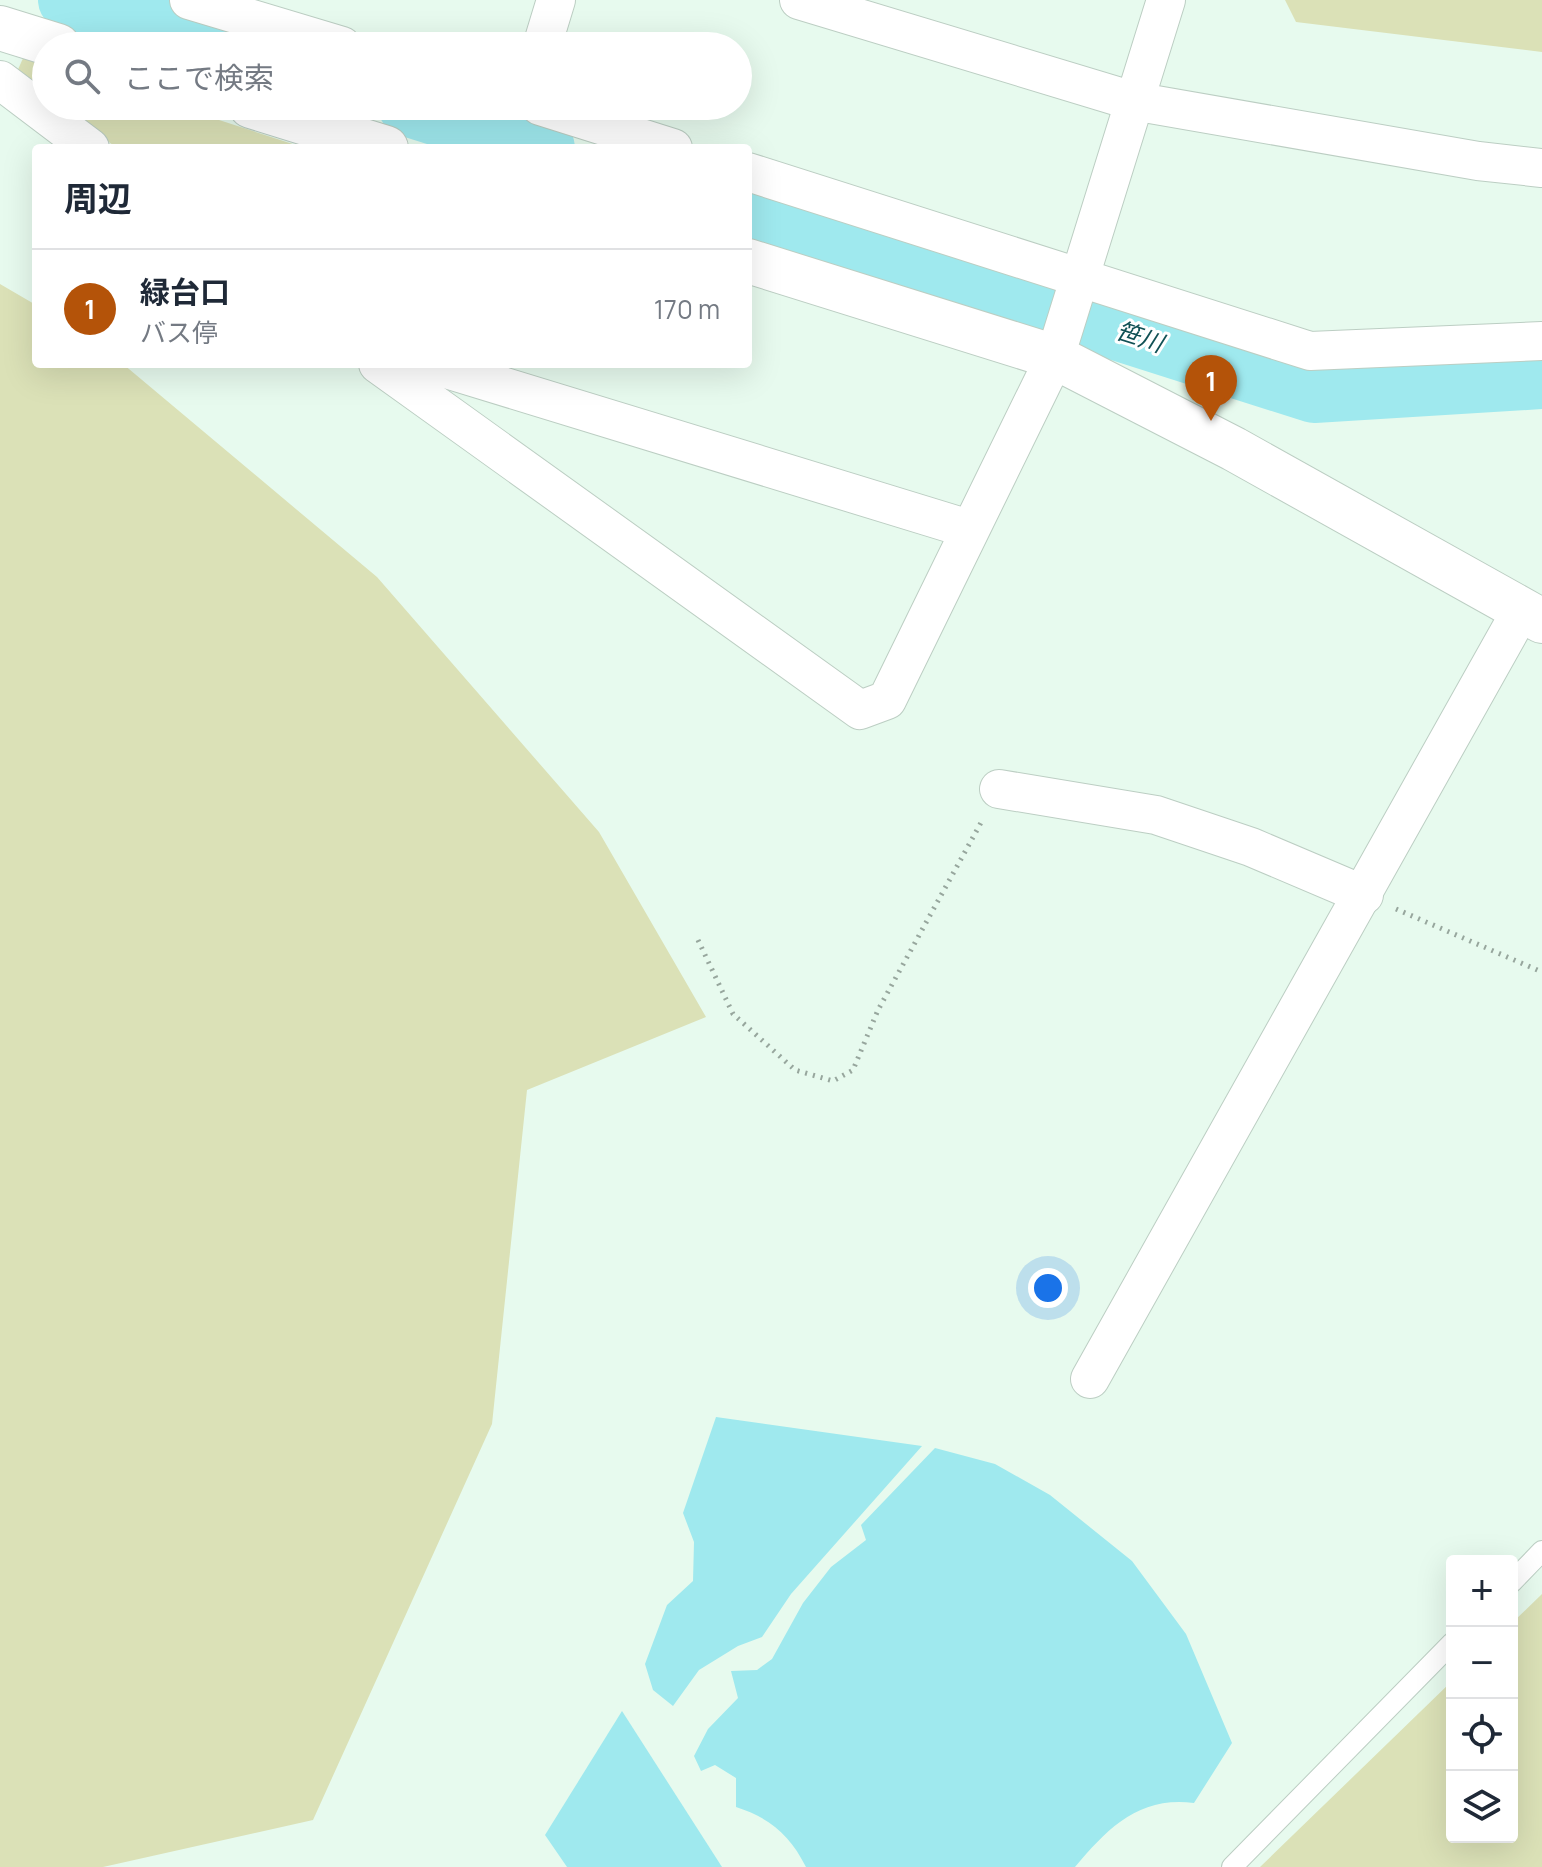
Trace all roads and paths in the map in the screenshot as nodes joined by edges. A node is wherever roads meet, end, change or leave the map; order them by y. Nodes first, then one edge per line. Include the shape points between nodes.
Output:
1 (189, 0) edge
2 (556, 0) edge
3 (799, 0) edge
4 (1166, 0) edge
5 (0, 28) edge
6 (295, 32) edge
7 (546, 32) edge
8 (32, 38) edge
9 (0, 80) edge
10 (1133, 101) junction
11 (32, 104) edge
12 (53, 120) edge
13 (296, 120) edge
14 (584, 120) edge
15 (85, 144) edge
16 (373, 144) edge
17 (660, 144) edge
18 (1542, 168) edge
19 (752, 173) edge
20 (752, 262) edge
21 (1074, 287) junction
22 (1542, 341) edge
23 (1058, 347) junction
24 (386, 368) edge
25 (443, 368) edge
26 (969, 529) junction
27 (1532, 615) edge
28 (999, 789) joint
29 (1364, 895) junction
30 (698, 940) dead end
31 (1542, 972) edge
32 (1090, 1379) dead end
33 (1542, 1551) edge
34 (1518, 1576) edge
35 (1446, 1649) edge
36 (1232, 1867) edge

1 - 6 street
2 - 7 street
3 - 10 street
4 - 10 street
5 - 8 street
9 - 11 street
10 - 18 street
10 - 21 street
12 - 15 street
13 - 16 street
14 - 17 street
19 - 21 street
20 - 23 street
21 - 22 street via 1310,351
21 - 23 street
23 - 26 street
23 - 27 street
24 - 26 street via 860,710 887,700
25 - 26 street
27 - 29 street
28 - 29 street via 1156,815 1251,847
28 - 30 path via 878,1010 853,1070 833,1081 795,1070 733,1014
29 - 31 path
29 - 32 street
33 - 34 lane
35 - 36 lane

